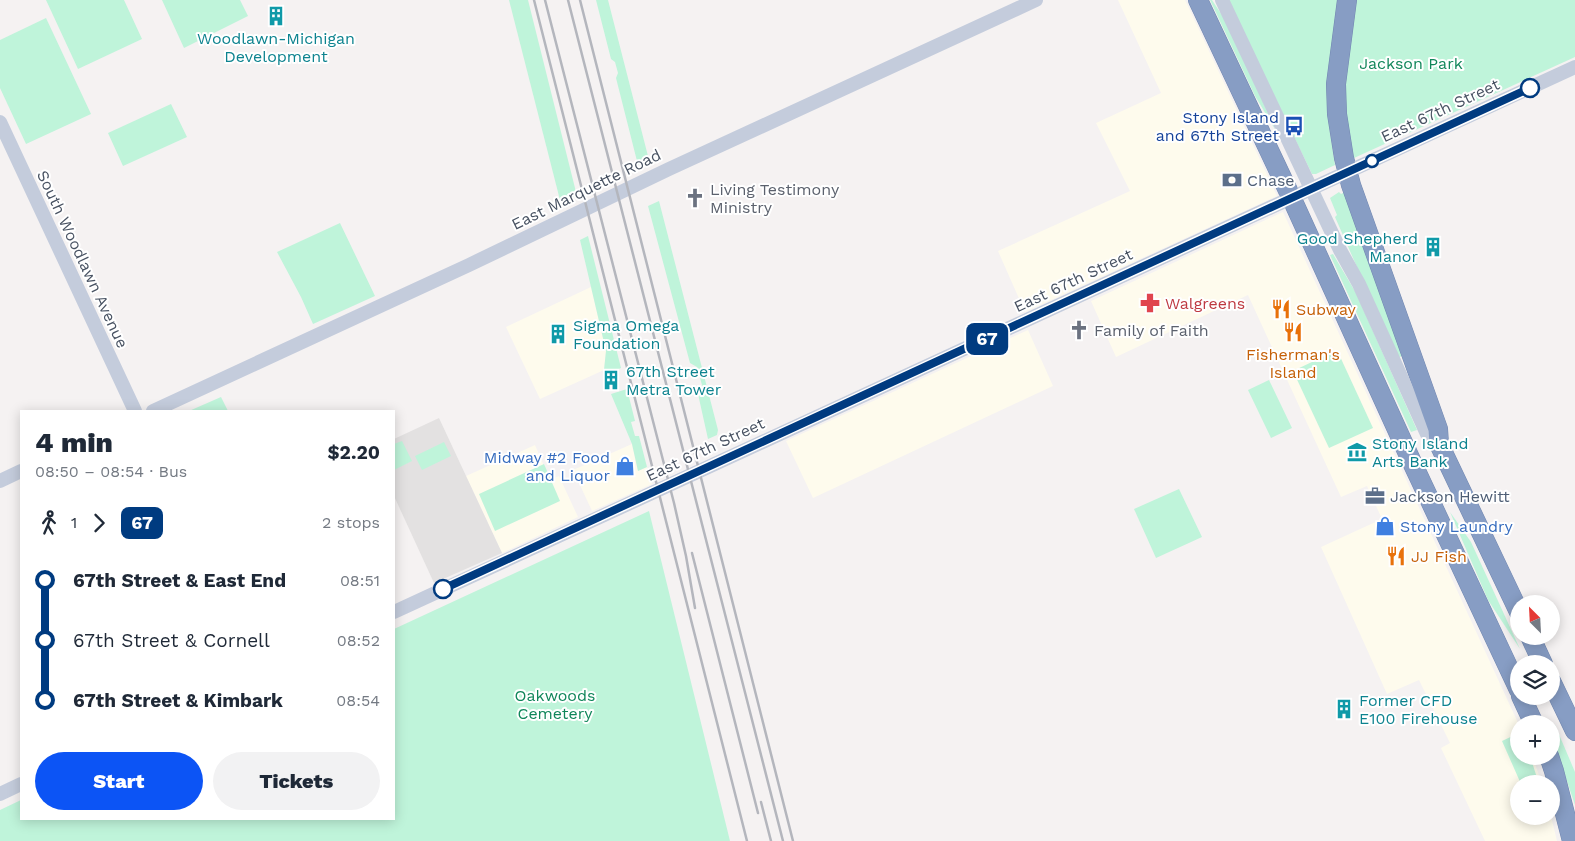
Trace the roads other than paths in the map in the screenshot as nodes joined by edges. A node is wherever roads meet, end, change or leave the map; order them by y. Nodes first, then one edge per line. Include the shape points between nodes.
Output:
1 (1036, 0) edge
2 (1198, 0) edge
3 (1222, 0) edge
4 (1346, 0) edge
5 (1575, 67) edge
6 (0, 122) edge
7 (1348, 173) junction
8 (1312, 189) junction
9 (1292, 198) junction
10 (135, 410) edge
11 (155, 410) edge
12 (1439, 444) junction
13 (20, 471) edge
14 (0, 480) edge
15 (1511, 595) edge
16 (395, 612) edge
17 (1510, 671) edge
18 (1560, 700) edge
19 (1575, 731) edge
20 (1552, 765) edge
21 (20, 784) edge
22 (0, 794) edge
23 (1572, 841) edge

1 - 11 street, East Marquette Road
2 - 9 highway
3 - 8 street
4 - 7 highway via 1336,100 1339,136
5 - 7 street, East 67th Street
6 - 10 street, South Woodlawn Avenue
7 - 8 street, East 67th Street
7 - 12 highway via 1438,429
8 - 9 street, East 67th Street
8 - 12 street via 1427,434
9 - 16 street, East 67th Street
9 - 17 highway
12 - 15 highway
13 - 14 street
18 - 19 highway
20 - 23 highway
21 - 22 street

